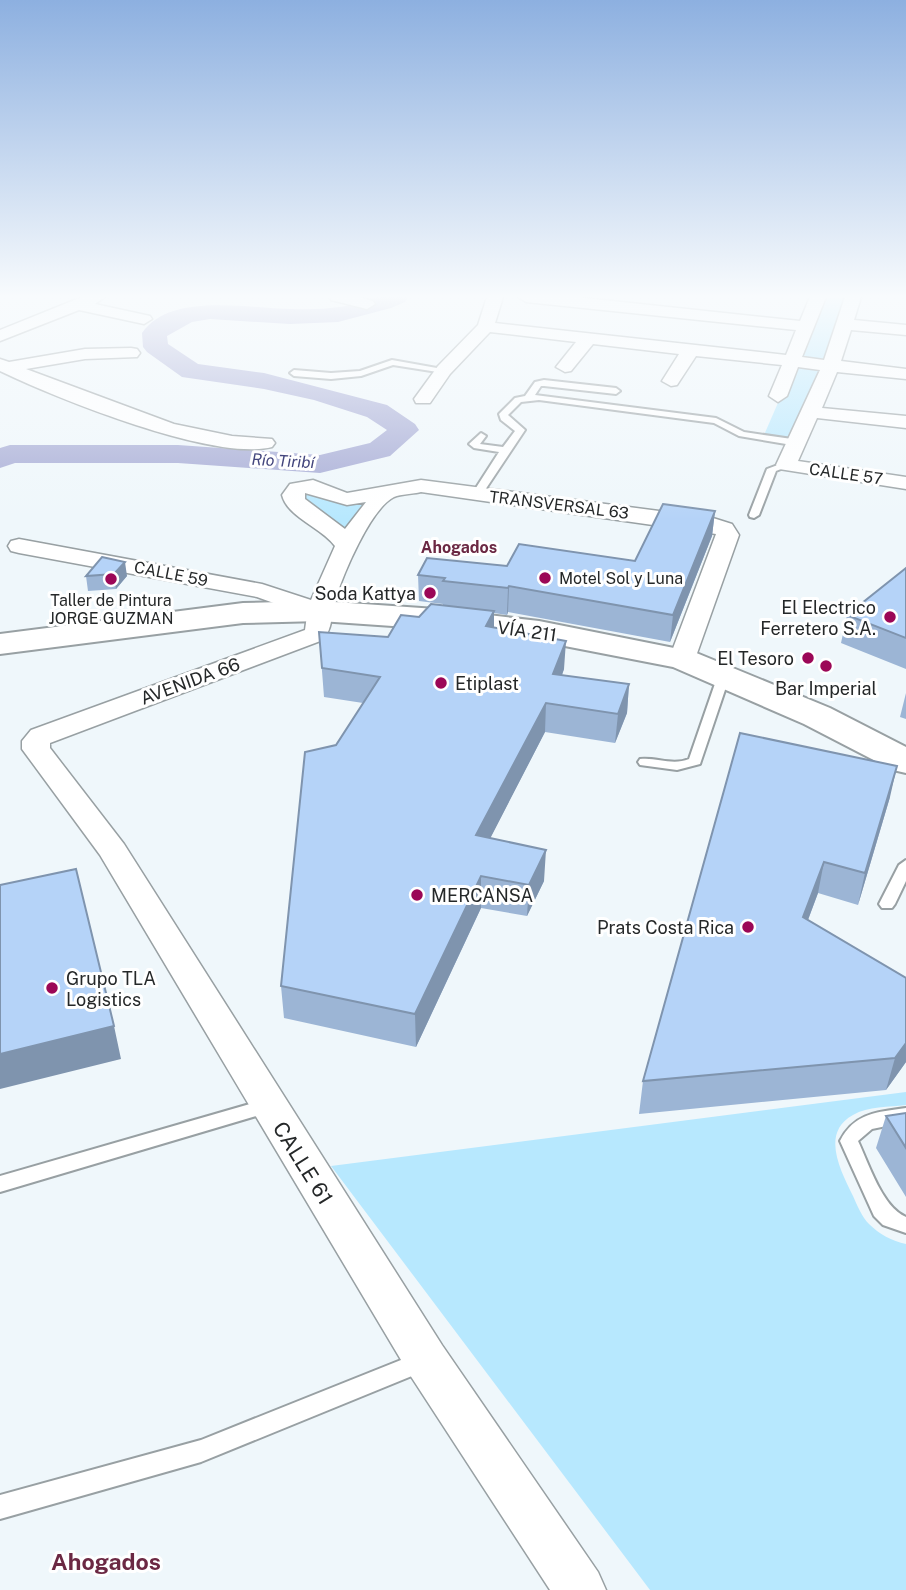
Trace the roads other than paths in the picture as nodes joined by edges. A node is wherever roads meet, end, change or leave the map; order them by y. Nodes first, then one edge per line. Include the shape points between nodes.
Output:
1 (15, 371) edge
2 (366, 371) edge
3 (443, 371) edge
4 (677, 371) edge
5 (787, 371) edge
6 (827, 371) edge
7 (879, 371) edge
8 (294, 373) dead end
9 (906, 374) edge
10 (671, 381) dead end
11 (617, 391) dead end
12 (778, 396) dead end
13 (529, 397) junction
14 (423, 399) dead end
15 (810, 412) junction
16 (906, 422) edge
17 (481, 436) dead end
18 (792, 442) junction
19 (265, 443) dead end
20 (505, 450) junction
21 (786, 465) junction
22 (906, 483) edge
23 (386, 493) junction
24 (477, 494) junction
25 (754, 515) dead end
26 (346, 545) junction
27 (19, 546) dead end
28 (320, 611) junction
29 (0, 644) edge
30 (682, 659) junction
31 (724, 675) junction
32 (41, 736) joint
33 (645, 762) dead end
34 (906, 762) edge
35 (906, 865) edge
36 (887, 904) dead end
37 (267, 1106) junction
38 (906, 1115) edge
39 (0, 1184) edge
40 (906, 1225) edge
41 (426, 1360) junction
42 (0, 1507) edge
43 (580, 1590) edge

1 - 19 street via 169,429 232,442
2 - 8 lane via 331,376
3 - 14 street
4 - 10 street
5 - 12 street
6 - 15 street
7 - 9 street
11 - 13 lane via 544,383
13 - 18 lane via 716,421 742,433
13 - 20 lane via 518,400 503,414 520,430
15 - 16 street
15 - 18 street
17 - 20 lane via 474,444 477,446
18 - 21 street
20 - 24 lane
21 - 22 street, CALLE 57
21 - 25 lane via 772,470
23 - 24 street, TRANSVERSAL 63 via 421,486
23 - 26 street via 366,512
23 - 26 street, TRANSVERSAL 63 via 346,499 313,486 297,488 295,502
24 - 30 street, TRANSVERSAL 63 via 724,529 728,535
26 - 28 street
27 - 28 street, CALLE 59 via 262,591
28 - 29 main road, VÍA 211 via 243,613
28 - 30 main road, VÍA 211 via 539,631
28 - 32 street, AVENIDA 66 via 314,635
30 - 31 main road, VÍA 211
31 - 33 lane via 695,761 686,767
31 - 34 main road, VÍA 211
32 - 37 street, CALLE 61 via 36,749 113,851
35 - 36 lane
37 - 39 lane
37 - 41 street, CALLE 61
38 - 40 lane via 863,1125 849,1141 881,1210
41 - 42 lane via 201,1451
41 - 43 street, CALLE 61

